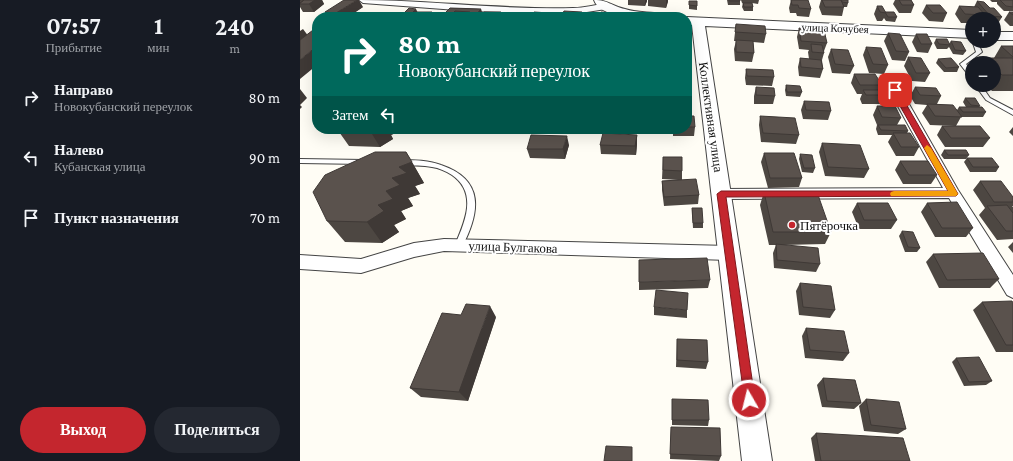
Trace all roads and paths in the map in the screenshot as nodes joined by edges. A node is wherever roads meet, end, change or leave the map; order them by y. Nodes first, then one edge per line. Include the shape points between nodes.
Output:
1 (363, 0) edge
2 (603, 3) edge
3 (623, 12) edge
4 (692, 21) edge
5 (1001, 36) edge
6 (1013, 36) edge
7 (965, 37) edge
8 (977, 48) edge
9 (974, 56) edge
10 (895, 90) dead end
11 (983, 92) edge
12 (1013, 113) edge
13 (300, 161) edge
14 (375, 162) edge
15 (397, 163) edge
16 (721, 194) junction
17 (953, 194) junction
18 (459, 245) junction
19 (729, 253) junction
20 (300, 262) edge
21 (1013, 290) edge
22 (757, 461) edge

1 - 2 street via 470,8 574,11
2 - 3 street
4 - 7 street, улица Кочубея
4 - 16 street, Коллективная улица
5 - 6 street
8 - 9 lane via 979,52
10 - 17 street
11 - 12 lane via 988,99
13 - 14 lane
15 - 18 lane via 433,165 452,171 463,179 471,192 471,207 469,224
16 - 17 street
16 - 19 street, Коллективная улица
17 - 21 street
18 - 19 street, улица Булгакова
18 - 20 street, улица Булгакова via 414,250 362,266
19 - 22 street, Коллективная улица

